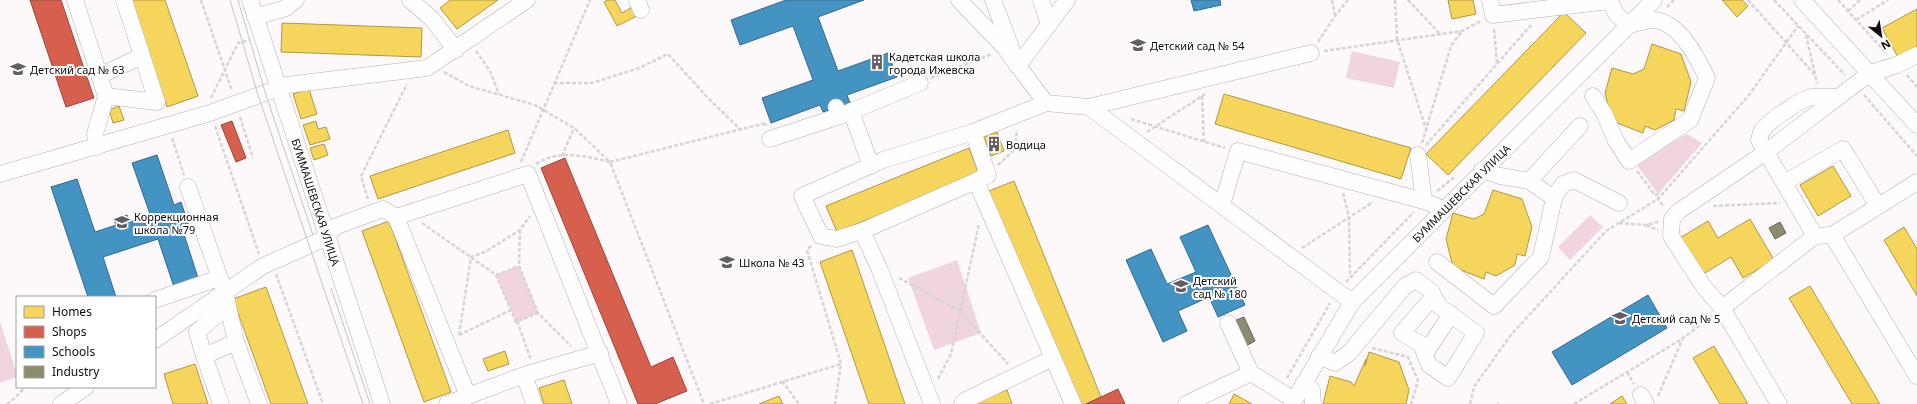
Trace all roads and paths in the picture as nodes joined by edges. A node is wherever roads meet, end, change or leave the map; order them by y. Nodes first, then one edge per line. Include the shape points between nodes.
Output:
1 (75, 0) edge
2 (124, 0) edge
3 (201, 0) edge
4 (250, 0) edge
5 (296, 0) edge
6 (410, 0) edge
7 (527, 0) edge
8 (590, 0) edge
9 (959, 0) edge
10 (993, 0) edge
11 (1041, 0) edge
12 (1067, 0) edge
13 (1332, 0) edge
14 (1348, 0) edge
15 (1395, 0) edge
16 (1408, 0) edge
17 (1609, 0) edge
18 (1654, 0) edge
19 (1748, 0) edge
20 (1802, 0) edge
21 (1838, 0) edge
22 (1860, 0) edge
23 (1888, 0) edge
24 (1553, 5) edge
25 (1492, 8) edge
26 (1848, 11) junction
27 (1335, 16) junction
28 (255, 17) junction
29 (1856, 20) junction
30 (1049, 25) junction
31 (1629, 25) junction
32 (1798, 26) dead end
33 (1462, 31) junction
34 (1440, 33) junction
35 (1806, 35) dead end
36 (252, 39) dead end
37 (1397, 39) junction
38 (1786, 43) junction
39 (462, 46) junction
40 (1005, 48) junction
41 (1311, 53) junction
42 (1917, 55) edge
43 (142, 56) junction
44 (1497, 64) junction
45 (431, 65) junction
46 (1897, 65) junction
47 (1018, 66) junction
48 (414, 69) junction
49 (225, 70) junction
50 (1870, 73) junction
51 (1815, 75) junction
52 (100, 76) junction
53 (554, 83) junction
54 (920, 83) joint
55 (1205, 86) junction
56 (1917, 87) edge
57 (279, 88) junction
58 (499, 94) junction
59 (106, 96) junction
60 (1202, 96) junction
61 (1593, 96) dead end
62 (1820, 97) junction
63 (1837, 97) junction
64 (236, 103) junction
65 (1046, 103) junction
66 (1089, 106) junction
67 (542, 109) junction
68 (842, 111) junction
69 (210, 113) junction
70 (1015, 115) junction
71 (1126, 118) dead end
72 (1917, 125) edge
73 (167, 126) junction
74 (1580, 126) dead end
75 (1156, 127) junction
76 (574, 128) junction
77 (741, 130) junction
78 (973, 132) junction
79 (1427, 132) junction
80 (770, 139) joint
81 (1133, 140) junction
82 (1204, 142) junction
83 (97, 147) junction
84 (1238, 151) junction
85 (1766, 152) junction
86 (1418, 154) junction
87 (562, 156) junction
88 (253, 158) dead end
89 (1629, 161) junction
90 (610, 162) junction
91 (870, 166) junction
92 (1482, 170) junction
93 (0, 174) edge
94 (521, 176) junction
95 (982, 178) junction
96 (1340, 178) junction
97 (1529, 181) junction
98 (1917, 182) edge
99 (1784, 184) junction
100 (188, 187) joint
101 (1389, 192) junction
102 (1554, 198) junction
103 (1658, 199) junction
104 (1424, 201) junction
105 (540, 202) junction
106 (1795, 202) junction
107 (1618, 203) dead end
108 (1222, 205) junction
109 (1708, 206) dead end
110 (1878, 206) junction
111 (1443, 210) junction
112 (372, 213) junction
113 (402, 215) junction
114 (1349, 217) junction
115 (1672, 219) junction
116 (979, 221) dead end
117 (1618, 223) junction
118 (520, 230) junction
119 (862, 231) junction
120 (1832, 235) junction
121 (821, 236) junction
122 (1815, 236) junction
123 (328, 238) junction
124 (1289, 256) junction
125 (471, 257) junction
126 (1437, 262) dead end
127 (263, 266) junction
128 (519, 266) junction
129 (879, 268) junction
130 (496, 275) junction
131 (219, 278) junction
132 (1350, 278) dead end
133 (1435, 298) junction
134 (226, 299) junction
135 (156, 300) edge
136 (1352, 302) junction
137 (1722, 308) junction
138 (511, 310) junction
139 (960, 311) junction
140 (538, 313) junction
141 (1451, 314) junction
142 (517, 321) junction
143 (1228, 323) dead end
144 (453, 338) junction
145 (156, 339) edge
146 (1682, 339) junction
147 (236, 342) junction
148 (1358, 342) junction
149 (600, 353) junction
150 (1425, 354) junction
151 (204, 356) junction
152 (1319, 356) junction
153 (582, 358) junction
154 (1053, 358) junction
155 (841, 364) junction
156 (530, 373) junction
157 (1251, 373) junction
158 (1018, 375) junction
159 (1917, 376) edge
160 (782, 381) junction
161 (1303, 384) junction
162 (24, 388) edge
163 (85, 388) edge
164 (468, 396) junction
165 (1648, 399) edge
166 (931, 400) edge
167 (1293, 402) edge
168 (965, 403) edge
169 (7, 404) edge
170 (61, 404) edge
171 (221, 404) edge
172 (259, 404) edge
173 (323, 404) edge
174 (382, 404) edge
175 (447, 404) edge
176 (534, 404) edge
177 (619, 404) edge
178 (704, 404) edge
179 (710, 404) edge
180 (799, 404) edge
181 (835, 404) edge
182 (1073, 404) edge
183 (1186, 404) edge
184 (1312, 404) edge
185 (1411, 404) edge
186 (1470, 404) edge
187 (1574, 404) edge
188 (1779, 404) edge

1 - 52 street
2 - 43 street
3 - 49 path
4 - 28 street, БУММАШЕВСКАЯ УЛИЦА
5 - 28 street via 286,8
6 - 39 street
7 - 39 street
8 - 53 path
9 - 40 street
10 - 47 street
11 - 30 street
12 - 30 street
13 - 27 path
14 - 27 path
15 - 37 path
16 - 34 path
17 - 24 street
17 - 31 street via 1617,15
18 - 31 street, БУММАШЕВСКАЯ УЛИЦА
19 - 38 path
20 - 50 street
21 - 26 path
22 - 26 path
23 - 29 path
24 - 25 street
24 - 44 path
25 - 33 path
25 - 44 path
26 - 29 path
27 - 41 path
28 - 57 street, БУММАШЕВСКАЯ УЛИЦА
29 - 46 path
30 - 47 street
31 - 89 street via 1654,20 1674,27 1697,57 1707,78 1690,120
31 - 92 street, БУММАШЕВСКАЯ УЛИЦА
32 - 38 path
33 - 34 path
33 - 79 path via 1451,46
34 - 37 path
35 - 51 path
36 - 49 path via 238,43
37 - 41 path
37 - 79 path
38 - 51 path
38 - 103 path via 1749,95
39 - 45 street
39 - 58 path via 490,70
40 - 47 street
40 - 54 path
41 - 55 street
42 - 46 street
43 - 52 street
43 - 59 street via 157,102
44 - 86 path
45 - 48 street via 428,68
45 - 58 path via 469,86
46 - 50 street
46 - 56 path
47 - 65 street
48 - 57 street
48 - 112 path via 361,176
49 - 64 path
49 - 69 path via 209,102
50 - 63 street
50 - 72 street
51 - 62 path
52 - 59 street
53 - 67 path
53 - 77 path via 592,83 639,68 668,54
54 - 68 street
55 - 60 path
55 - 60 path
55 - 66 street
57 - 64 street
57 - 123 street, БУММАШЕВСКАЯ УЛИЦА
58 - 67 path
59 - 83 street via 95,134
60 - 75 path
60 - 82 path
61 - 89 street
62 - 63 street
62 - 85 street via 1811,97 1799,102 1762,130 1759,140
63 - 85 street
64 - 69 street
64 - 88 path
65 - 66 street
65 - 70 street
66 - 81 street
67 - 76 path
67 - 94 path
68 - 80 street
68 - 91 street
69 - 73 street
69 - 127 path
70 - 78 street
70 - 95 path via 1018,133 1015,149
71 - 75 path
73 - 83 street
73 - 100 path
74 - 97 street
75 - 81 path
75 - 82 path
76 - 87 path
76 - 90 path
77 - 80 path via 766,123
77 - 90 path
78 - 91 street via 927,145
78 - 95 street
79 - 86 path
81 - 108 street
82 - 84 path
83 - 93 street
84 - 96 street
84 - 108 street
85 - 99 street
85 - 115 street via 1679,211
86 - 104 street
87 - 90 path via 578,154
87 - 94 path via 536,163
89 - 103 path via 1654,196 1658,194
90 - 178 path
91 - 121 street via 802,196
92 - 97 street
92 - 111 street, БУММАШЕВСКАЯ УЛИЦА
94 - 105 street
94 - 113 street
95 - 119 street
95 - 154 street
96 - 101 street
96 - 114 path
97 - 102 street
98 - 110 street
99 - 106 street
99 - 110 street via 1843,150
100 - 131 street
101 - 104 street
101 - 114 path
102 - 107 street via 1563,184 1574,180
102 - 126 street via 1541,257 1494,306
103 - 115 path
103 - 117 path
104 - 111 street
105 - 118 path
105 - 149 street
106 - 109 path
106 - 122 street
108 - 124 street
110 - 120 street
111 - 136 street, БУММАШЕВСКАЯ УЛИЦА
112 - 113 street via 383,209
112 - 123 street via 334,227
113 - 125 path
113 - 144 street
114 - 124 path
114 - 132 path
115 - 117 path via 1646,224
115 - 137 street via 1671,236 1704,287
116 - 139 path
117 - 186 path via 1606,231 1510,336 1474,387
118 - 125 path via 485,252
118 - 128 path
119 - 121 street via 837,239
119 - 129 street
120 - 122 street
120 - 159 street
121 - 155 path via 807,250
122 - 137 street
123 - 127 street
123 - 174 street, БУММАШЕВСКАЯ УЛИЦА
124 - 136 street
125 - 130 path
125 - 144 path
127 - 134 street
127 - 173 path via 276,272
128 - 130 path
128 - 140 path
129 - 139 path
129 - 166 street
130 - 138 path
131 - 134 street
131 - 135 street
133 - 141 street via 1439,306
133 - 148 street via 1431,291 1416,280 1404,286
133 - 150 street via 1402,333 1421,344
134 - 145 street
134 - 147 street
134 - 151 street via 197,332
136 - 152 street, БУММАШЕВСКАЯ УЛИЦА
137 - 146 path
137 - 188 street
138 - 142 path
138 - 144 path
139 - 158 path
139 - 166 path via 951,354
140 - 142 path
140 - 153 path
141 - 150 street
141 - 150 street via 1476,333 1448,378 1429,364
142 - 156 path
143 - 157 street
144 - 164 street
146 - 165 path
146 - 187 path
147 - 151 street
147 - 172 street
148 - 152 street via 1349,353 1335,362
148 - 185 path via 1408,357 1418,381
149 - 153 street
149 - 177 street
151 - 171 street
152 - 161 street, БУММАШЕВСКАЯ УЛИЦА
153 - 156 street
154 - 158 street
154 - 182 street
155 - 160 path
155 - 181 path
156 - 164 street
156 - 176 street
157 - 167 street
157 - 183 street
158 - 168 street
160 - 179 path
160 - 180 path
161 - 167 street, БУММАШЕВСКАЯ УЛИЦА
161 - 184 street via 1312,390
162 - 169 path
163 - 170 street
164 - 175 street

